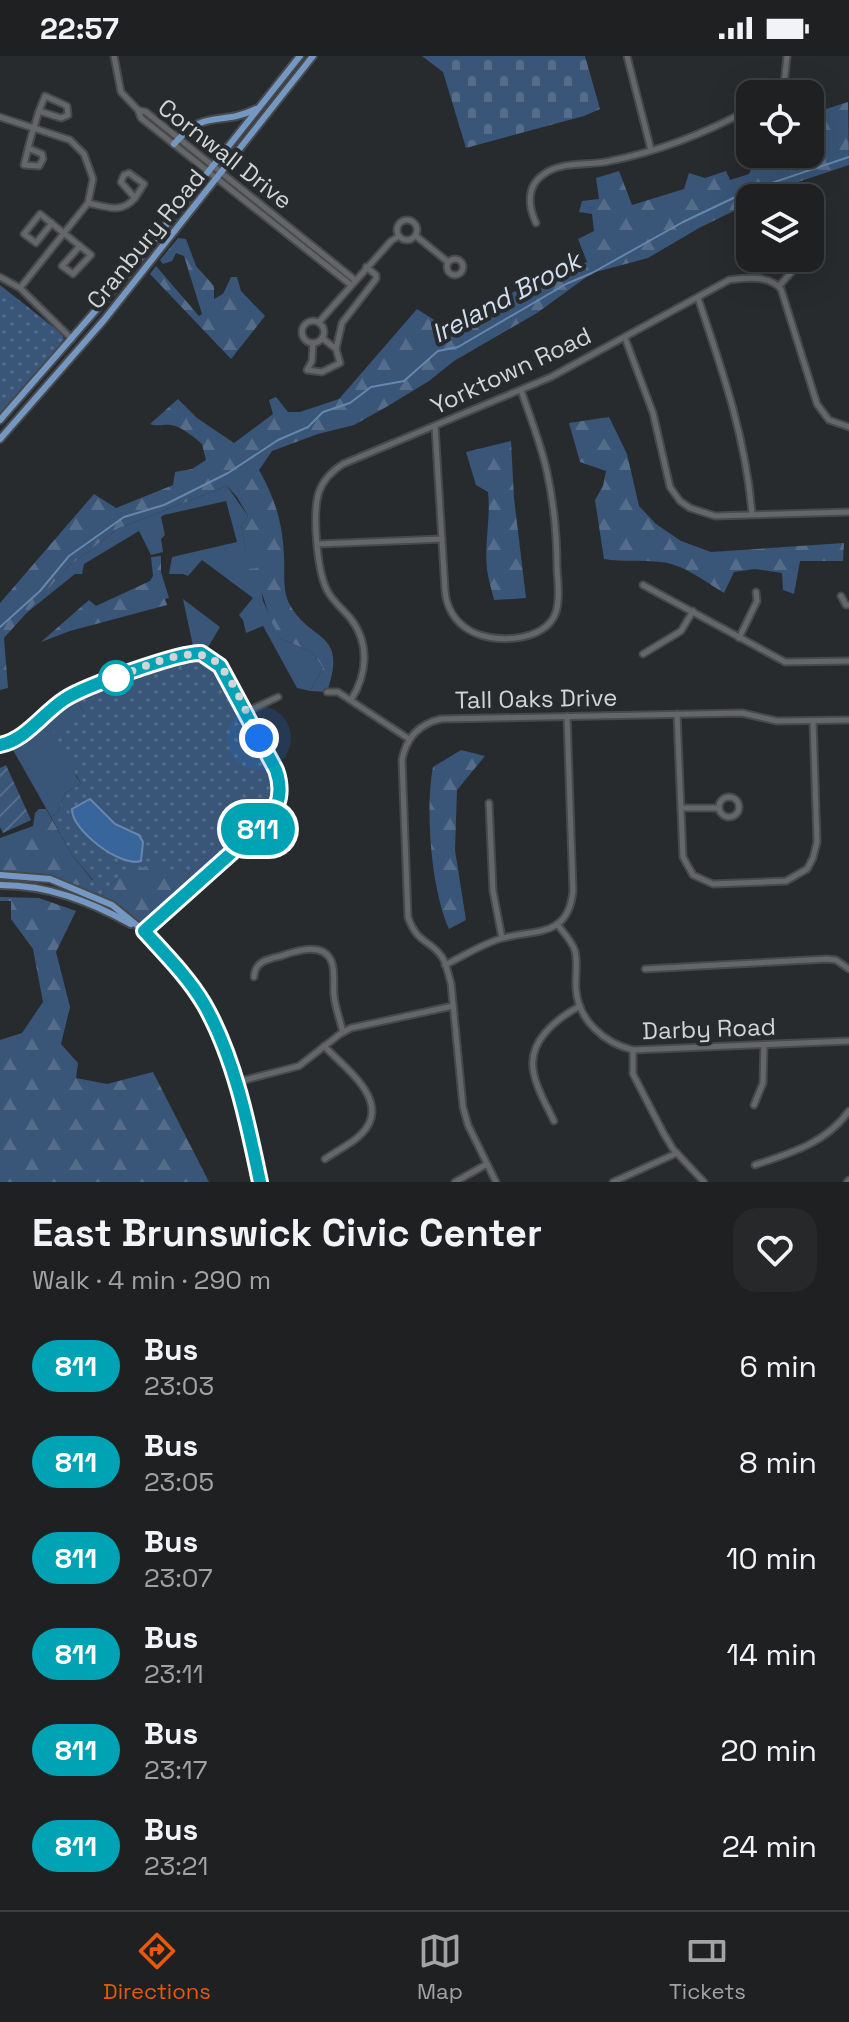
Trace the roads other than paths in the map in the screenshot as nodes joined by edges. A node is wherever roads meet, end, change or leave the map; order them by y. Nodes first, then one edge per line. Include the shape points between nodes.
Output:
1 (114, 56) edge
2 (300, 56) edge
3 (313, 56) edge
4 (627, 56) edge
5 (787, 56) edge
6 (784, 80) edge
7 (259, 108) junction
8 (39, 111) junction
9 (736, 116) edge
10 (0, 117) edge
11 (34, 126) junction
12 (176, 141) junction
13 (28, 148) junction
14 (651, 150) junction
15 (209, 168) junction
16 (220, 176) junction
17 (135, 198) junction
18 (88, 203) junction
19 (52, 223) junction
20 (536, 223) dead end
21 (65, 234) junction
22 (399, 236) junction
23 (416, 236) junction
24 (80, 246) junction
25 (448, 262) dead end
26 (366, 267) junction
27 (792, 272) edge
28 (0, 277) edge
29 (353, 283) junction
30 (779, 286) junction
31 (20, 288) junction
32 (698, 298) junction
33 (319, 322) junction
34 (322, 338) junction
35 (625, 338) junction
36 (72, 339) junction
37 (313, 343) junction
38 (336, 349) junction
39 (521, 390) junction
40 (0, 420) edge
41 (435, 426) junction
42 (849, 427) edge
43 (0, 439) edge
44 (849, 512) edge
45 (752, 514) junction
46 (442, 539) junction
47 (319, 544) junction
48 (643, 585) dead end
49 (756, 592) dead end
50 (841, 596) dead end
51 (849, 605) edge
52 (693, 611) junction
53 (739, 638) junction
54 (643, 654) dead end
55 (849, 661) edge
56 (327, 692) dead end
57 (278, 697) dead end
58 (351, 700) junction
59 (246, 712) junction
60 (677, 714) junction
61 (567, 716) junction
62 (849, 720) edge
63 (813, 721) junction
64 (409, 739) junction
65 (1, 745) edge
66 (489, 803) dead end
67 (681, 808) junction
68 (719, 808) junction
69 (0, 875) edge
70 (0, 885) edge
71 (557, 924) junction
72 (144, 931) junction
73 (502, 938) junction
74 (445, 965) junction
75 (645, 969) dead end
76 (849, 969) edge
77 (254, 977) dead end
78 (453, 1006) junction
79 (580, 1006) junction
80 (343, 1032) junction
81 (849, 1041) edge
82 (764, 1045) junction
83 (324, 1046) junction
84 (633, 1050) junction
85 (237, 1082) junction
86 (754, 1105) dead end
87 (849, 1111) edge
88 (554, 1121) dead end
89 (677, 1153) junction
90 (325, 1159) dead end
91 (487, 1164) junction
92 (755, 1165) dead end
93 (260, 1182) edge
94 (455, 1182) edge
95 (496, 1182) edge
96 (613, 1182) edge
97 (704, 1182) edge

1 - 12 street, Cornwall Drive via 121,92
2 - 7 main road, Cranbury Road
3 - 16 main road, Cranbury Road
4 - 14 street
5 - 6 street
7 - 12 main road via 202,121
7 - 15 main road, Cranbury Road
8 - 8 street via 61,118 69,112 45,96
8 - 11 street
9 - 14 street
10 - 11 street
11 - 13 street
11 - 18 street via 70,140 84,154 93,179
12 - 15 street, Cornwall Drive
13 - 13 street via 40,151 43,159 36,167 24,165
14 - 20 street via 610,162 552,169 540,176 530,194
15 - 16 street, Cornwall Drive
15 - 36 main road, Cranbury Road
16 - 29 street, Cornwall Drive
16 - 43 main road, Cranbury Road
17 - 17 street via 143,182 126,174 122,185
17 - 18 street via 119,209
18 - 21 street
19 - 19 street via 40,214 24,234 36,243
19 - 21 street
21 - 24 street
21 - 31 street
22 - 23 street via 407,241
22 - 23 street via 397,226 407,220 417,226
22 - 26 street
23 - 25 street
24 - 24 street via 91,255 73,274 62,266
26 - 29 street
26 - 38 street via 376,279 342,323
27 - 30 street
28 - 31 street
29 - 33 street
30 - 32 street, Yorktown Road via 762,279 729,280
30 - 42 street via 817,404 829,420
31 - 36 street
32 - 35 street, Yorktown Road
32 - 45 street via 733,404
33 - 34 street
33 - 37 street via 302,327 303,338
34 - 37 street
34 - 38 street
35 - 39 street, Yorktown Road
35 - 45 street via 653,413 674,493 706,515
36 - 40 main road, Cranbury Road
37 - 38 street via 307,370 314,373 340,363
39 - 41 street, Yorktown Road
39 - 46 street via 552,498 558,593 551,620 538,632 520,637 487,637 467,629 446,600
41 - 46 street
41 - 47 street, Yorktown Road via 330,474 317,501
44 - 45 street
46 - 47 street
47 - 58 street, Yorktown Road via 327,589 363,644 364,671
48 - 52 street
49 - 53 street via 757,601
50 - 51 street
52 - 53 street
52 - 54 street via 681,631
53 - 55 street via 785,662
56 - 58 street
57 - 59 street
58 - 64 street
59 - 65 street via 215,660 201,653 186,654 67,697 16,740
59 - 72 street via 278,775 277,806 266,822
60 - 61 street, Tall Oaks Drive
60 - 63 street, Tall Oaks Drive via 742,713 777,721
60 - 67 street
61 - 64 street, Tall Oaks Drive via 441,719 423,725
61 - 71 street via 573,895
62 - 63 street, Tall Oaks Drive
63 - 67 street via 817,847 801,874 781,881 718,884 696,878 683,857
64 - 74 street via 402,760 406,907 415,932
66 - 73 street via 493,891
67 - 68 street
68 - 68 street via 730,817 740,806 729,796
69 - 72 main road via 50,879 81,891 112,905
70 - 72 main road via 58,891
71 - 73 street via 541,933
71 - 79 street via 576,952
72 - 85 main road via 205,1006
73 - 74 street
74 - 78 street
75 - 76 street via 827,959
77 - 80 street via 264,960 303,950 325,953 332,962
78 - 80 street
78 - 91 street via 463,1107
79 - 84 street, Darby Road via 599,1033
79 - 88 street via 552,1024 535,1052 534,1077
80 - 83 street
81 - 82 street, Darby Road
82 - 84 street, Darby Road
82 - 86 street via 763,1083
83 - 85 street via 299,1066
83 - 90 street via 367,1090 372,1105 365,1130
84 - 89 street via 633,1074
85 - 93 main road
87 - 92 street via 804,1148
89 - 96 street
89 - 97 street
91 - 94 street
91 - 95 street

